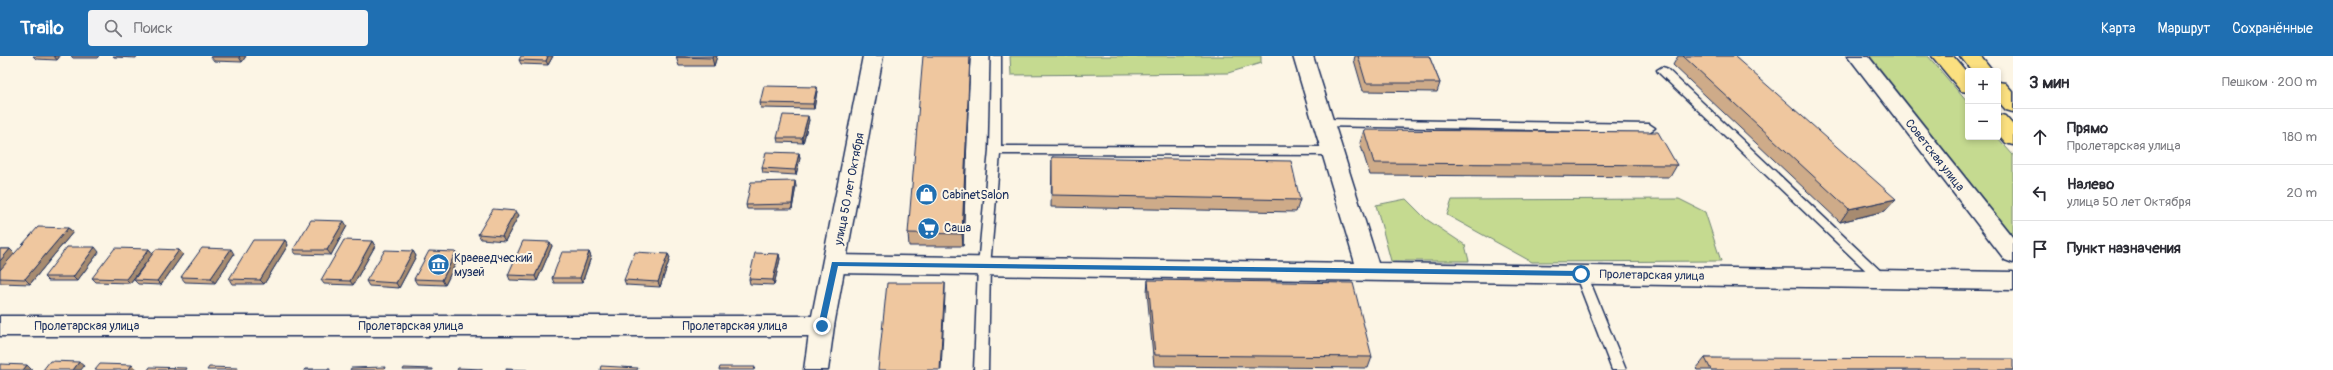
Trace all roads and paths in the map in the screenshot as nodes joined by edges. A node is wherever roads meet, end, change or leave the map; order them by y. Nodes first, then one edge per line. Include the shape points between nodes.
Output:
1 (873, 56) edge
2 (996, 56) edge
3 (1303, 56) edge
4 (1858, 56) edge
5 (1942, 56) edge
6 (1970, 56) edge
7 (1980, 68) edge
8 (1662, 70) dead end
9 (1965, 83) edge
10 (2001, 91) edge
11 (2013, 105) edge
12 (1323, 123) junction
13 (2001, 124) edge
14 (1650, 128) dead end
15 (2013, 138) edge
16 (995, 150) junction
17 (1332, 152) junction
18 (2013, 254) edge
19 (835, 264) junction
20 (984, 266) junction
21 (1368, 270) junction
22 (1581, 274) junction
23 (1882, 279) junction
24 (2013, 281) edge
25 (0, 326) edge
26 (822, 326) junction
27 (816, 370) edge
28 (982, 370) edge
29 (1619, 370) edge

1 - 19 street, улица 50 лет Октября
2 - 16 lane
3 - 12 street
4 - 18 street, Советская улица
5 - 9 highway
6 - 7 highway
8 - 23 lane
10 - 11 highway
12 - 14 lane
12 - 17 street
13 - 15 highway
16 - 17 lane
16 - 20 lane
17 - 21 street
19 - 20 street, Пролетарская улица
19 - 26 street, улица 50 лет Октября
20 - 21 street, Пролетарская улица
20 - 28 lane
21 - 22 street, Пролетарская улица
22 - 23 street, Пролетарская улица
22 - 29 lane
23 - 24 street, Пролетарская улица
25 - 26 street, Пролетарская улица
26 - 27 street, улица 50 лет Октября

